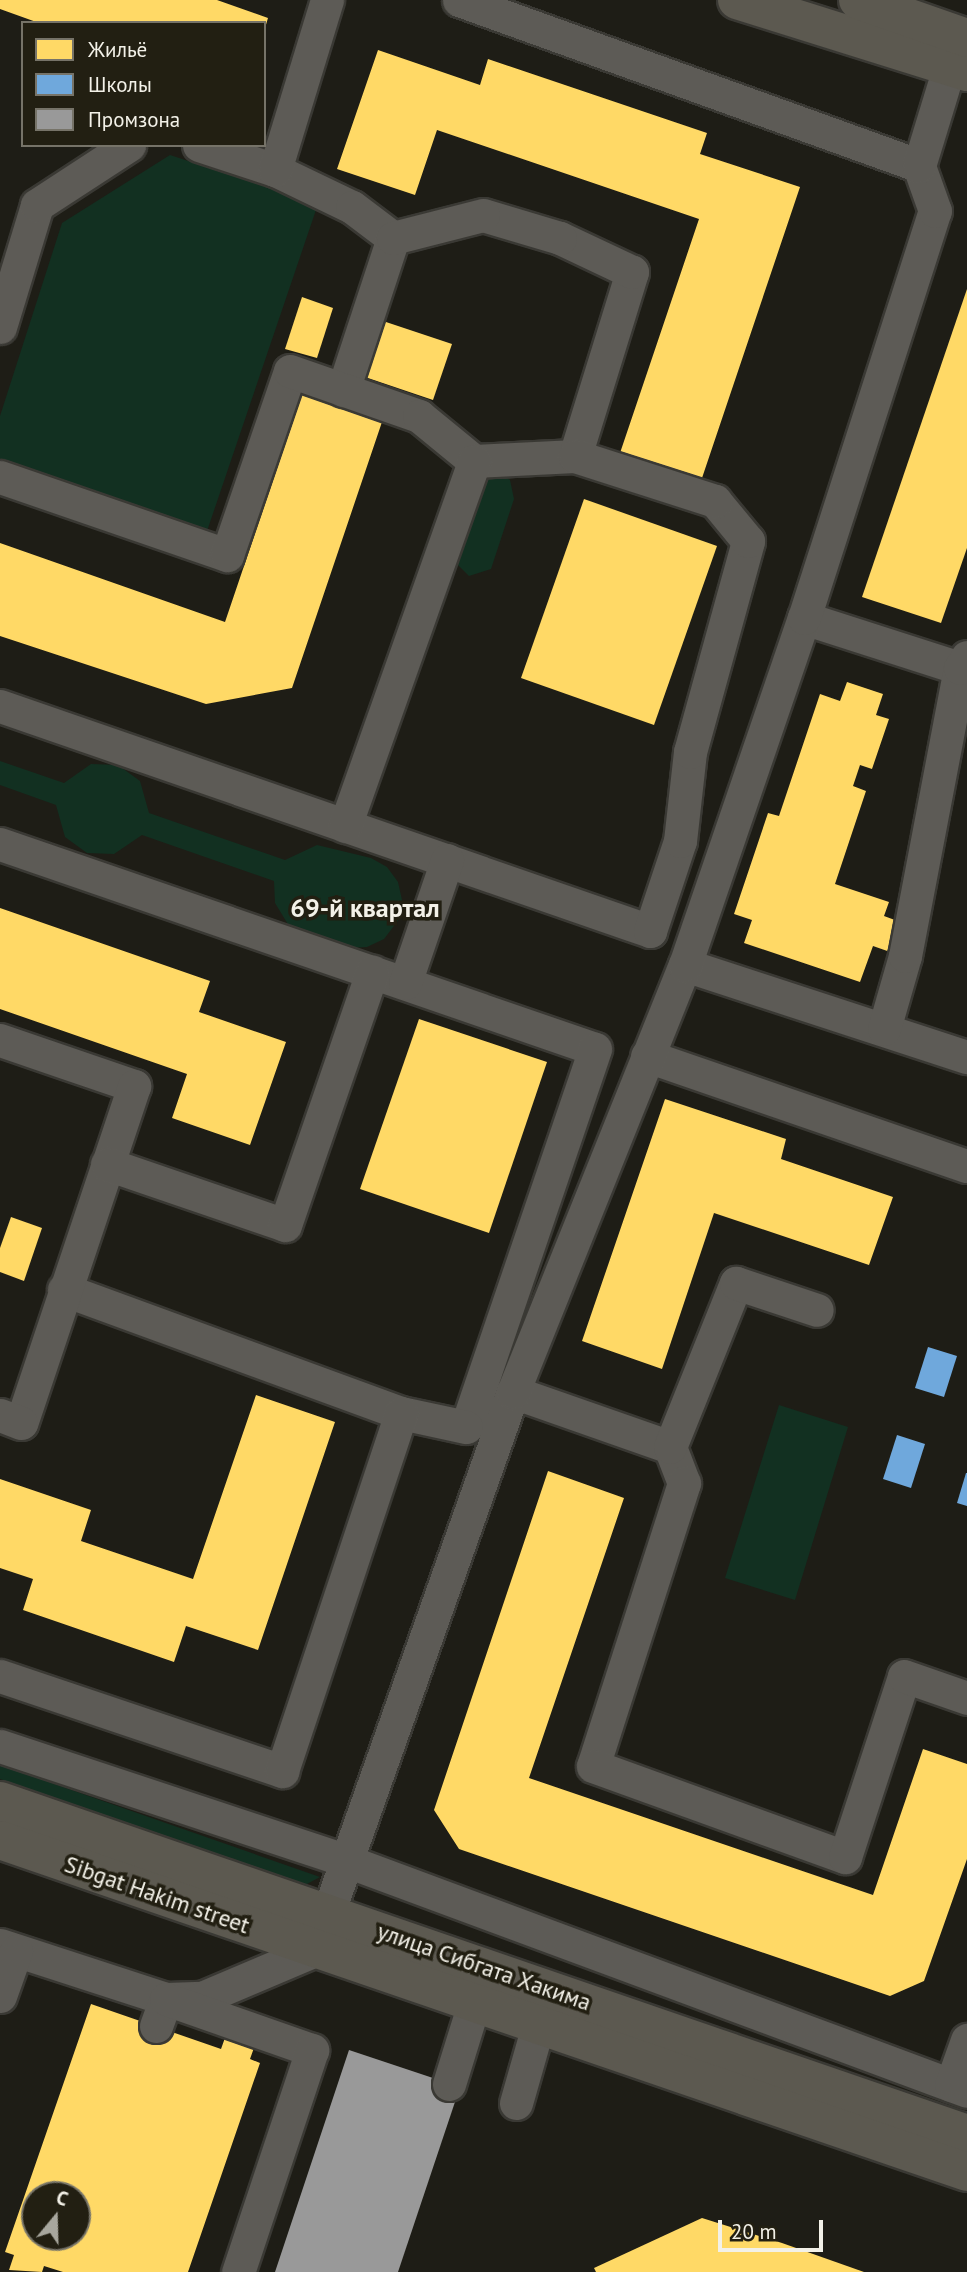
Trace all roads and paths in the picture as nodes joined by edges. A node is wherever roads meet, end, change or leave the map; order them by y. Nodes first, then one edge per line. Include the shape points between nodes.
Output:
1 (327, 0) edge
2 (459, 0) edge
3 (737, 0) edge
4 (858, 0) edge
5 (961, 59) edge
6 (127, 147) edge
7 (205, 147) edge
8 (919, 166) junction
9 (275, 170) junction
10 (393, 238) junction
11 (0, 327) edge
12 (343, 390) junction
13 (575, 456) junction
14 (474, 461) junction
15 (0, 477) edge
16 (804, 618) junction
17 (964, 662) edge
18 (0, 706) edge
19 (345, 826) junction
20 (0, 844) edge
21 (447, 860) junction
22 (685, 965) junction
23 (372, 972) junction
24 (405, 984) junction
25 (884, 1029) junction
26 (0, 1040) edge
27 (647, 1056) junction
28 (967, 1058) edge
29 (107, 1164) junction
30 (967, 1166) edge
31 (64, 1290) junction
32 (817, 1310) dead end
33 (513, 1392) junction
34 (401, 1413) junction
35 (0, 1415) edge
36 (670, 1447) junction
37 (0, 1676) edge
38 (967, 1698) edge
39 (0, 1746) edge
40 (0, 1801) edge
41 (0, 1840) edge
42 (347, 1861) junction
43 (328, 1913) junction
44 (8, 1948) edge
45 (315, 1950) junction
46 (0, 1996) edge
47 (474, 2003) junction
48 (161, 2012) junction
49 (538, 2026) junction
50 (967, 2040) edge
51 (449, 2084) dead end
52 (959, 2088) edge
53 (516, 2103) dead end
54 (967, 2134) edge
55 (967, 2172) edge
56 (238, 2272) edge

1 - 9 lane
2 - 8 lane
3 - 5 main road
4 - 5 main road
5 - 8 lane
6 - 11 lane via 37,205
7 - 9 lane
8 - 16 lane via 935,211
9 - 10 lane via 352,206
10 - 12 lane
10 - 13 lane via 483,215 560,238 632,272
12 - 14 lane via 419,416
12 - 15 lane via 290,371 227,555
13 - 14 lane
13 - 21 lane via 715,501 748,541 690,752 680,841 649,931
14 - 19 lane
16 - 17 lane
16 - 22 lane
17 - 25 lane via 905,956
18 - 19 lane
19 - 21 lane
20 - 23 lane
21 - 24 lane
22 - 25 lane
22 - 27 lane
23 - 24 lane
23 - 29 lane via 285,1225
24 - 34 lane via 595,1049 466,1427
25 - 28 lane
26 - 29 lane via 134,1086
27 - 30 lane
27 - 33 lane
29 - 31 lane
31 - 34 lane
31 - 35 lane via 20,1423
32 - 36 lane via 736,1283
33 - 36 lane
33 - 42 lane
34 - 37 lane via 282,1771
36 - 38 lane via 684,1483 593,1766 845,1857 904,1676
39 - 42 lane
40 - 43 main road, улица Сибгата Хакима
41 - 45 main road, Sibgat Hakim street
42 - 43 lane
42 - 52 lane
43 - 54 main road, улица Сибгата Хакима
44 - 46 lane
44 - 48 lane
45 - 47 main road, улица Сибгата Хакима
45 - 48 lane
47 - 49 main road, улица Сибгата Хакима
47 - 51 lane
48 - 56 lane via 312,2050
49 - 53 lane
49 - 55 main road, улица Сибгата Хакима
50 - 52 lane

